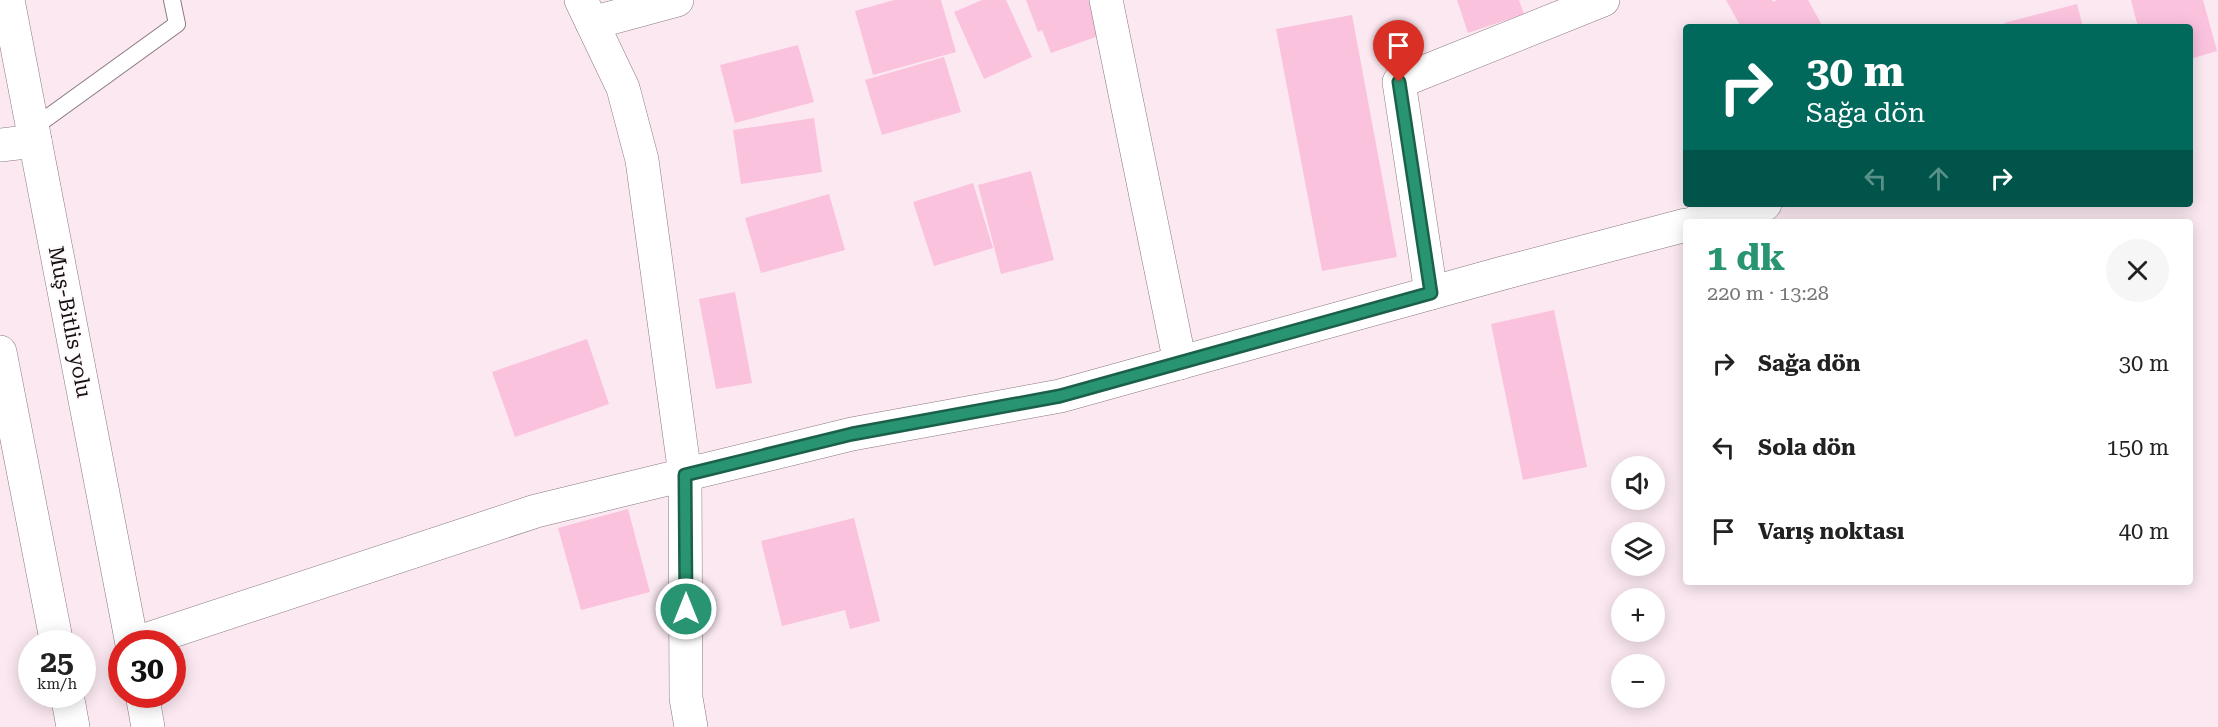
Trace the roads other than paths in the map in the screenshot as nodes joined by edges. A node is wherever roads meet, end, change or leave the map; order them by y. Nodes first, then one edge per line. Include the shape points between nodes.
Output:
1 (8, 0) edge
2 (172, 0) edge
3 (677, 0) edge
4 (1106, 0) edge
5 (1603, 0) edge
6 (586, 12) edge
7 (34, 134) junction
8 (0, 145) edge
9 (1754, 207) edge
10 (1708, 219) edge
11 (1683, 226) edge
12 (1431, 293) junction
13 (0, 352) edge
14 (1180, 363) junction
15 (685, 475) junction
16 (54, 630) edge
17 (129, 630) edge
18 (175, 630) edge
19 (70, 708) edge
20 (145, 708) edge
21 (73, 727) edge
22 (148, 727) edge
23 (691, 727) edge

1 - 7 main road, Muş-Bitlis yolu
2 - 7 lane via 177,24
3 - 6 main road
4 - 14 main road
5 - 12 main road via 1399,82
6 - 15 main road via 623,88 642,160
7 - 8 main road
7 - 17 main road, Muş-Bitlis yolu
9 - 10 main road
11 - 12 main road
12 - 14 main road
13 - 16 main road
14 - 15 main road via 1060,396 852,434
15 - 18 main road via 536,511
15 - 23 main road via 686,698
19 - 21 main road
20 - 22 main road

